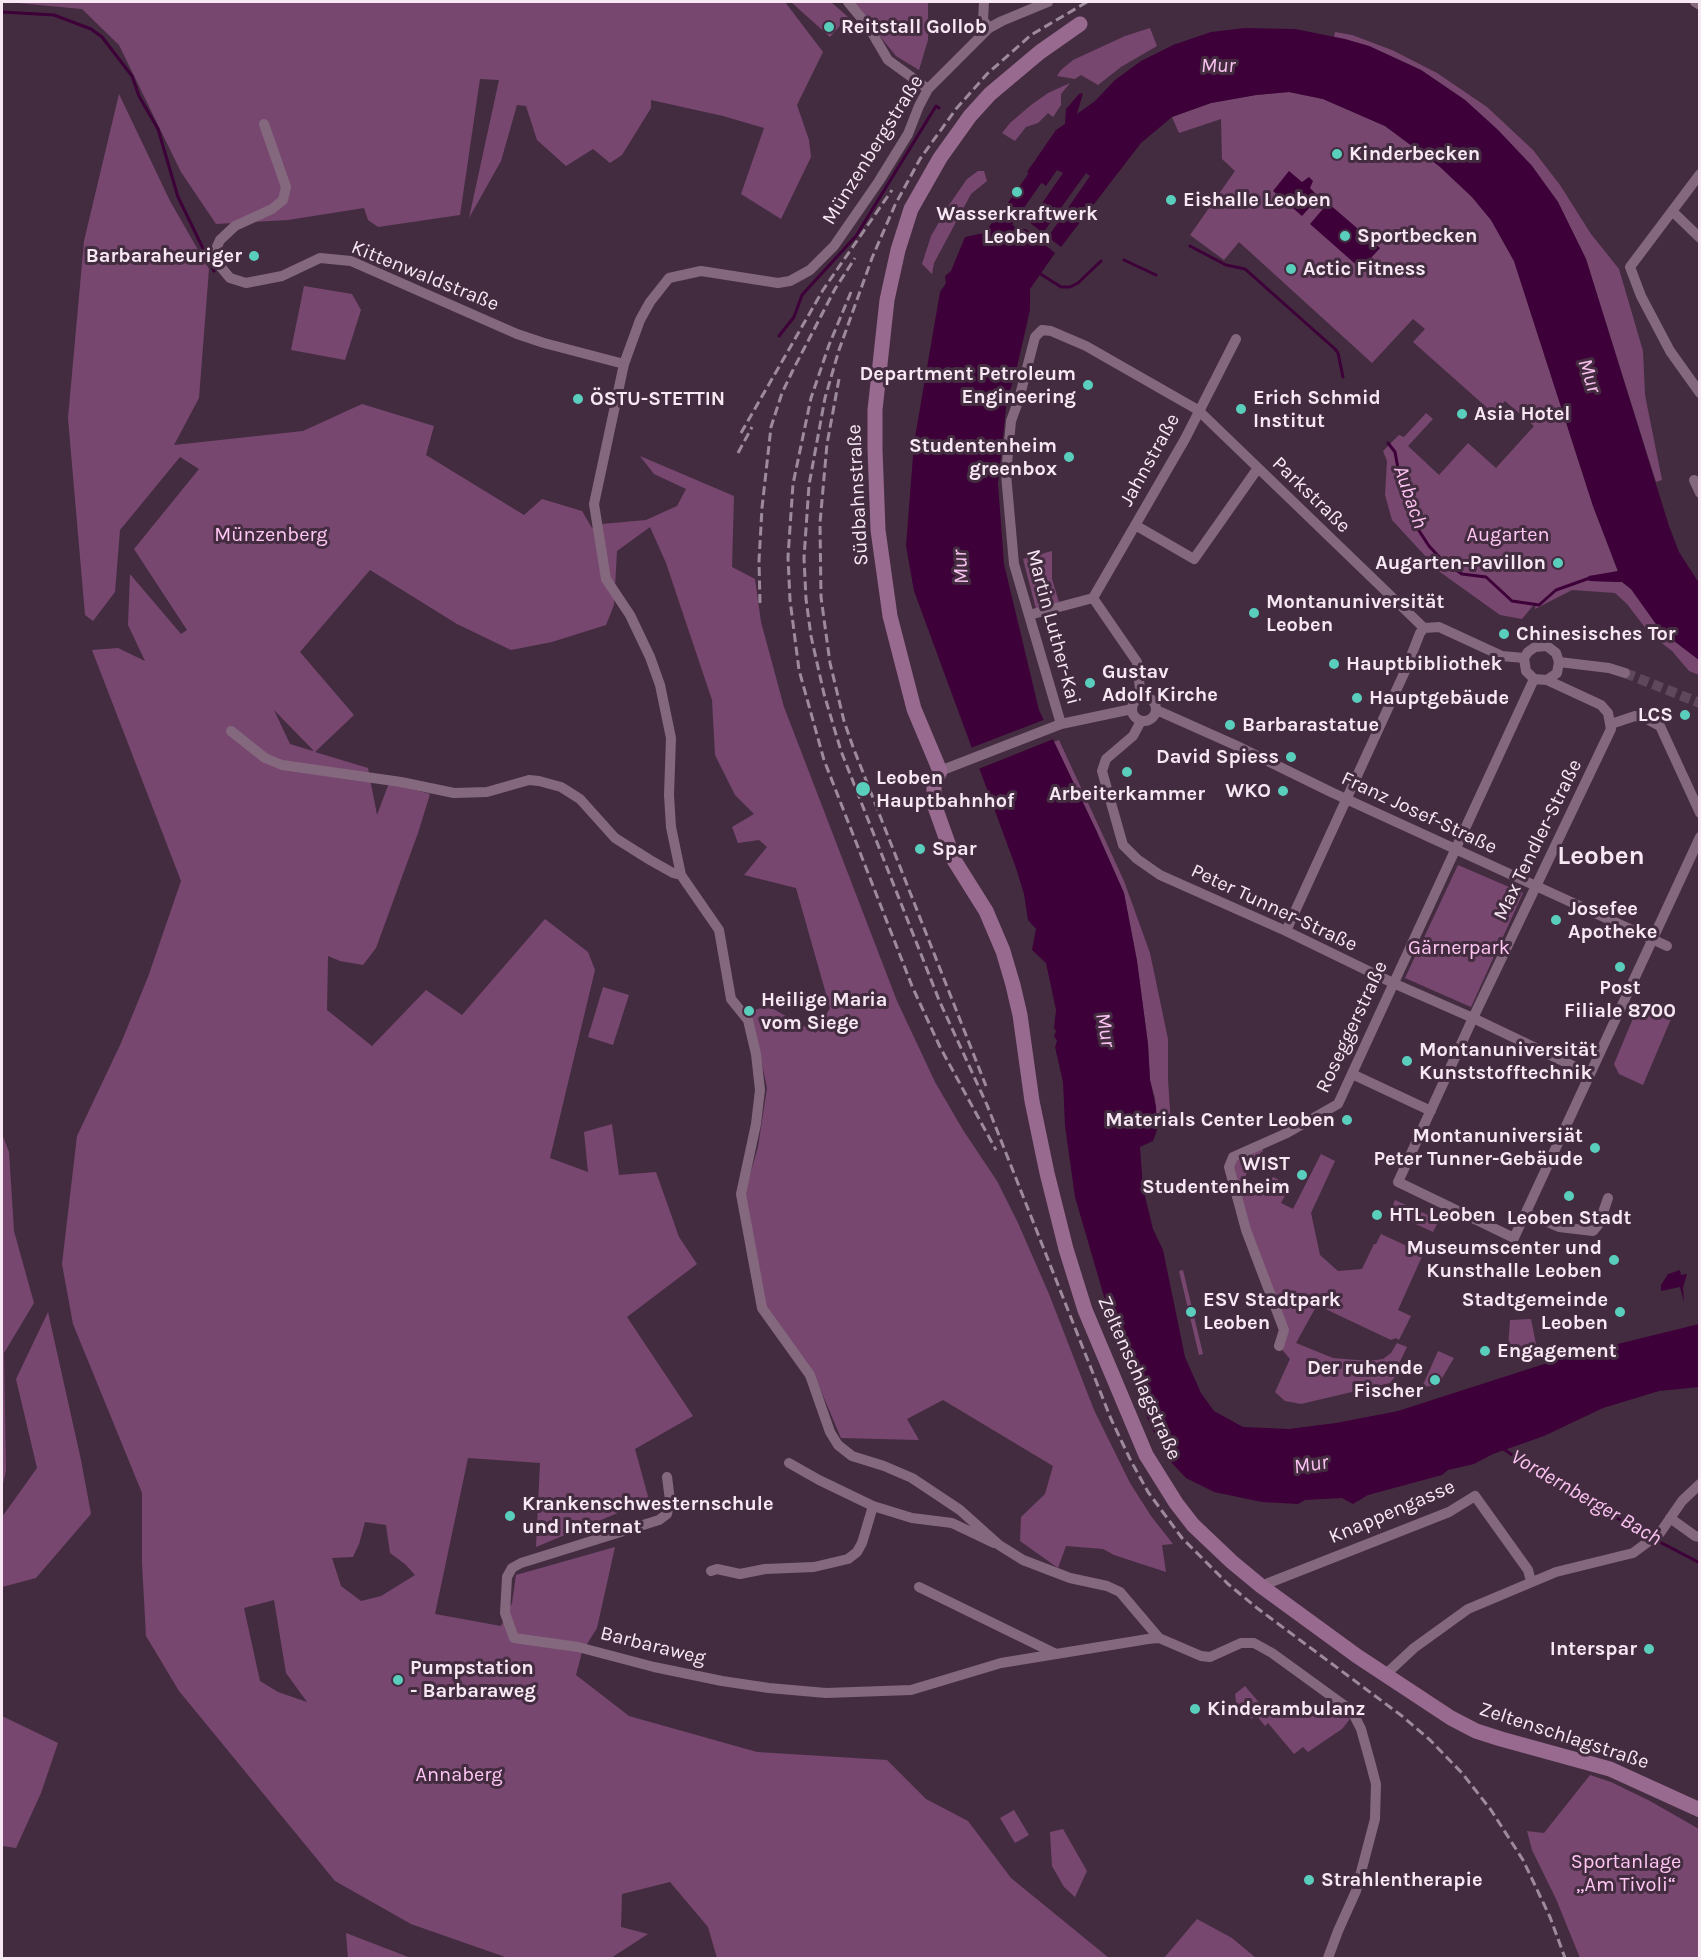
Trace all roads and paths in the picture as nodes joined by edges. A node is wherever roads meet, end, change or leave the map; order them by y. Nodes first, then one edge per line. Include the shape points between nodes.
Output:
1 (848, 2) edge
2 (984, 2) edge
3 (1048, 2) edge
4 (1695, 2) edge
5 (1700, 5) edge
6 (1080, 24) dead end
7 (989, 28) junction
8 (928, 89) junction
9 (264, 124) dead end
10 (1700, 174) edge
11 (1672, 211) junction
12 (1700, 238) edge
13 (1042, 330) joint
14 (1236, 339) dead end
15 (624, 364) junction
16 (1700, 393) edge
17 (1198, 410) junction
18 (1258, 468) junction
19 (1694, 480) dead end
20 (1700, 494) edge
21 (1135, 525) junction
22 (1093, 598) junction
23 (1029, 615) junction
24 (1424, 628) junction
25 (1524, 658) junction
26 (1559, 662) junction
27 (1625, 673) tunnel mouth
28 (1534, 679) junction
29 (1547, 680) junction
30 (1141, 698) junction
31 (1132, 709) junction
32 (1156, 712) junction
33 (1141, 721) junction
34 (1611, 724) junction
35 (1057, 726) junction
36 (231, 731) dead end
37 (940, 771) junction
38 (1346, 799) junction
39 (1700, 813) edge
40 (1700, 837) edge
41 (1454, 849) junction
42 (681, 875) junction
43 (1536, 886) junction
44 (1286, 931) junction
45 (1652, 939) junction
46 (1667, 946) dead end
47 (1393, 983) junction
48 (1473, 1018) junction
49 (1352, 1074) junction
50 (1590, 1074) junction
51 (1431, 1111) junction
52 (1608, 1198) dead end
53 (1526, 1213) junction
54 (1279, 1346) dead end
55 (789, 1463) dead end
56 (667, 1477) dead end
57 (1700, 1484) edge
58 (873, 1506) junction
59 (1670, 1518) junction
60 (1700, 1537) edge
61 (999, 1545) junction
62 (711, 1571) dead end
63 (1531, 1581) junction
64 (1261, 1586) junction
65 (919, 1587) dead end
66 (1160, 1638) junction
67 (1054, 1653) junction
68 (1385, 1676) junction
69 (1700, 1810) edge
70 (1328, 1959) edge

1 - 8 street via 888,60
2 - 7 street via 983,20
3 - 7 street, Münzenbergstraße
4 - 5 street
6 - 37 main road, Südbahnstraße via 1010,75 970,116 940,158 911,209 884,319 875,410 878,530 890,616 914,710
7 - 8 street, Münzenbergstraße
8 - 15 street, Münzenbergstraße via 908,134 879,181 834,246 810,270 778,283 701,271 669,278 640,321
9 - 15 street, Kittenwaldstraße via 286,187 284,200 235,226 220,240 215,251 230,278 246,283 282,276 320,258 351,261 517,334
10 - 11 street
11 - 12 street
11 - 16 street via 1630,267 1670,351
13 - 17 street, Parkstraße via 1086,346
13 - 23 street, Martin Luther-Kai via 1035,337 1011,422 1006,474 1014,564
14 - 17 street, Jahnstraße
15 - 42 street, Münzenbergstraße via 594,504 606,579 630,615 660,685 670,738 671,827
17 - 18 street, Parkstraße
17 - 21 street, Jahnstraße
18 - 21 street via 1194,559
18 - 24 street, Parkstraße
19 - 20 street
21 - 22 street, Jahnstraße
22 - 23 street
22 - 30 street via 1137,662
23 - 35 street, Martin Luther-Kai
24 - 25 street via 1439,627 1502,656
24 - 38 street
25 - 26 street via 1534,647 1547,646
25 - 28 street via 1526,671
26 - 27 street
26 - 29 street via 1557,672
28 - 29 street
28 - 41 street, Roseggerstraße
29 - 34 street via 1601,705
30 - 31 street
30 - 32 street via 1152,700
31 - 33 street
31 - 35 street
32 - 33 street via 1150,720
32 - 38 street, Franz Josef-Straße
33 - 44 street, Peter Tunner-Straße via 1133,736 1103,765 1103,779 1123,845 1160,875
34 - 39 street via 1635,716 1660,726
34 - 43 street, Max Tendler-Straße
35 - 37 street
36 - 42 street via 265,758 282,765 454,793 487,792 529,780 561,787 580,799 615,838
37 - 64 main road, Zeltenschlagstraße via 934,784 934,804 954,860 986,911 1013,985 1039,1134 1085,1310 1146,1455 1176,1503 1221,1553
38 - 41 street, Franz Josef-Straße
38 - 44 street
40 - 45 street
41 - 43 street, Franz Josef-Straße
41 - 47 street, Roseggerstraße
42 - 61 street via 719,930 731,999 748,1020 756,1054 760,1090 741,1194 762,1308 810,1375 838,1445 852,1456 912,1478 960,1510
43 - 45 street, Franz Josef-Straße
43 - 48 street, Max Tendler-Straße
44 - 47 street, Peter Tunner-Straße
45 - 46 street, Franz Josef-Straße
45 - 50 street
47 - 48 street, Peter Tunner-Straße
47 - 49 street, Roseggerstraße
48 - 50 street, Peter Tunner-Straße
48 - 51 street, Max Tendler-Straße
49 - 51 street
49 - 54 street, Roseggerstraße via 1335,1107 1264,1138 1233,1157 1229,1167 1246,1230 1284,1330
50 - 53 street
51 - 53 street, Max Tendler-Straße via 1398,1182 1514,1238
52 - 53 street via 1593,1231 1559,1227
55 - 58 street
56 - 67 street, Barbaraweg via 670,1500 667,1514 659,1520 512,1568 507,1577 505,1613 514,1638 578,1647 722,1681 826,1693 911,1690
57 - 59 street
58 - 61 street via 912,1518 952,1524
58 - 62 street via 862,1543 848,1559 814,1567 740,1574
59 - 60 street
59 - 63 street via 1659,1533 1633,1553
61 - 66 street via 1023,1560 1120,1592
63 - 64 street, Knappengasse via 1528,1570 1475,1496 1449,1512
63 - 68 street via 1468,1609 1414,1648
64 - 68 main road, Zeltenschlagstraße
65 - 67 street
66 - 67 street, Barbaraweg
66 - 70 street via 1210,1657 1241,1643 1254,1643 1352,1711 1369,1753 1377,1804 1356,1891
68 - 69 main road, Zeltenschlagstraße via 1476,1731 1610,1768

